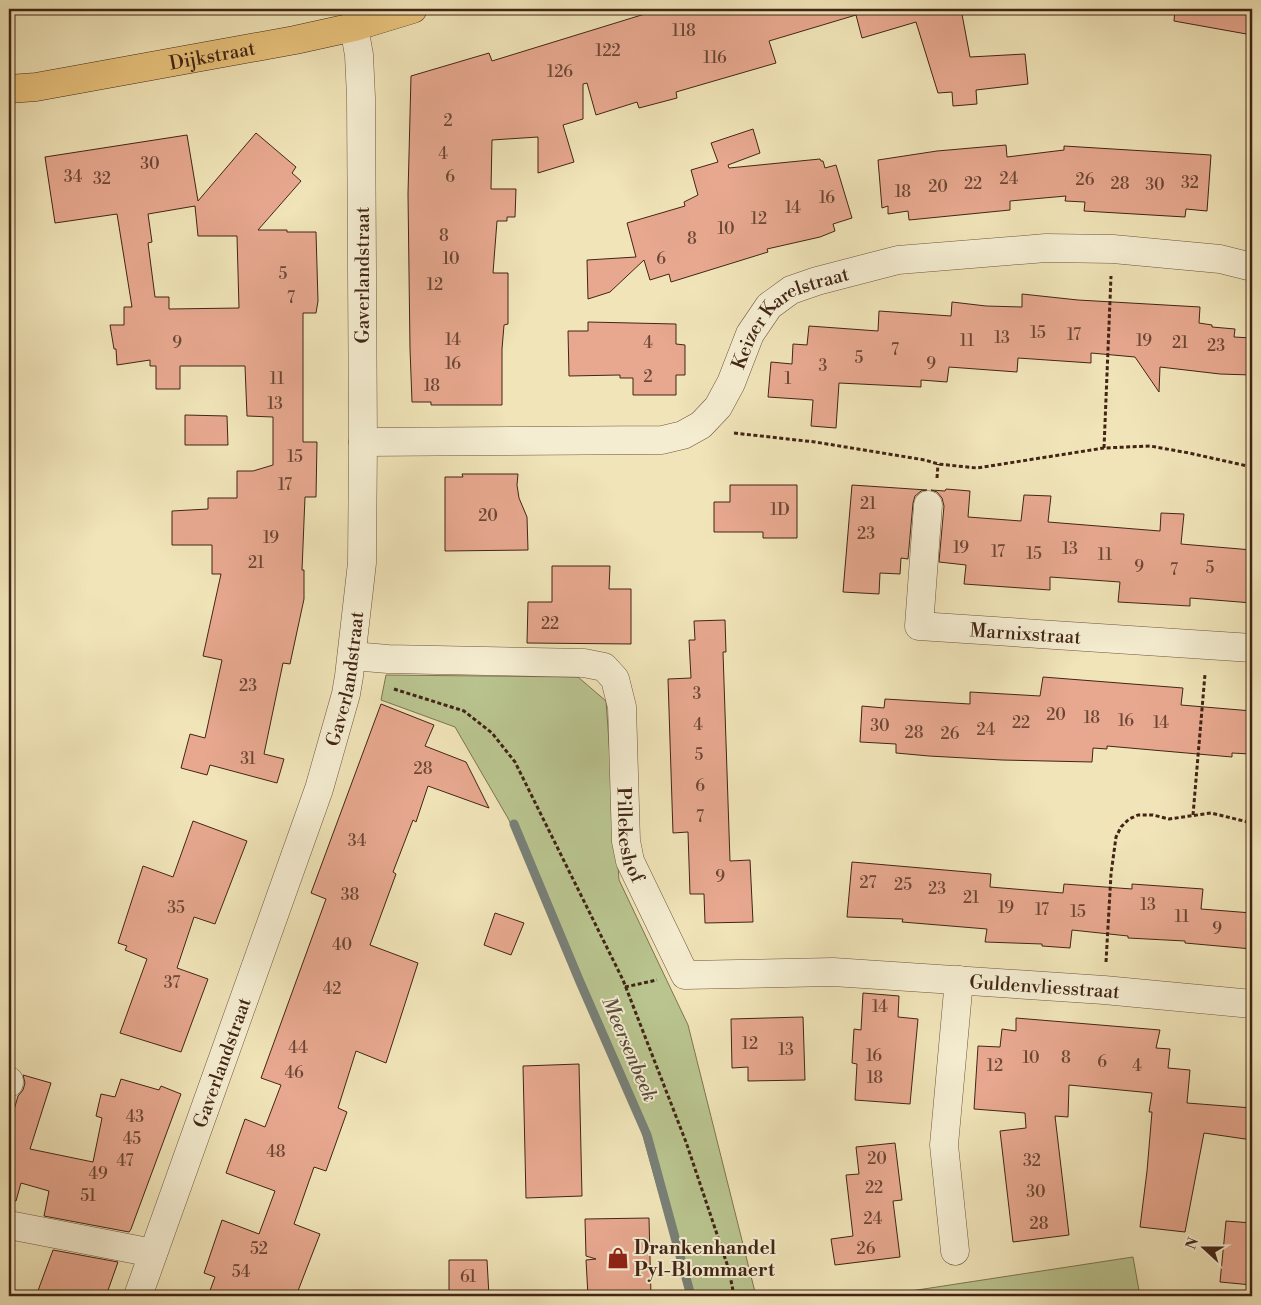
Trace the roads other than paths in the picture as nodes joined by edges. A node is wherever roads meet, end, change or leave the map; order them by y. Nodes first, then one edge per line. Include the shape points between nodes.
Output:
1 (413, 9) edge
2 (354, 27) junction
3 (9, 89) edge
4 (1252, 267) edge
5 (364, 442) junction
6 (928, 505) dead end
7 (1252, 648) edge
8 (352, 656) junction
9 (959, 980) junction
10 (1252, 1004) edge
11 (9, 1225) edge
12 (955, 1251) dead end
13 (153, 1253) junction
14 (138, 1296) edge

1 - 2 main road, Dijkstraat
2 - 3 main road, Dijkstraat via 36,87
2 - 5 street, Gaverlandstraat via 361,97
4 - 5 street, Keizer Karelstraat via 1220,259 1113,249 1046,248 898,260 790,290 769,306 750,334 718,407 701,425 683,435 662,440
5 - 8 street, Gaverlandstraat via 362,563
6 - 7 street, Marnixstraat via 919,626
8 - 9 street, Pillekeshof via 584,663 604,667 615,679 622,707 626,841 630,861 685,975 833,972
8 - 13 street, Gaverlandstraat via 346,694 319,789
9 - 10 street, Guldenvliesstraat
9 - 12 street, Guldenvliesstraat via 944,1145
11 - 13 street
13 - 14 street, Gaverlandstraat

